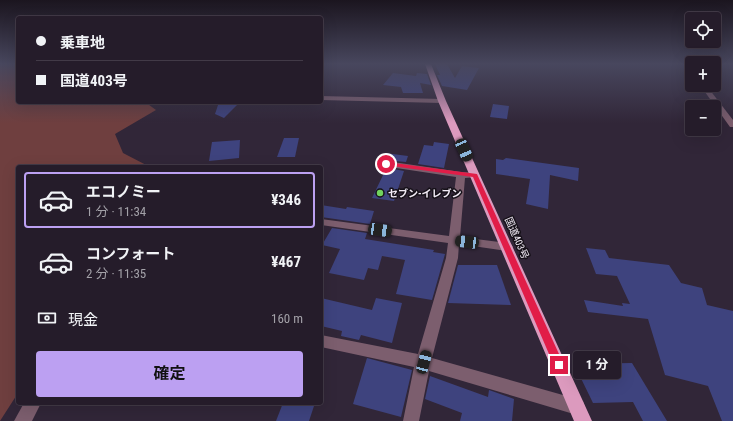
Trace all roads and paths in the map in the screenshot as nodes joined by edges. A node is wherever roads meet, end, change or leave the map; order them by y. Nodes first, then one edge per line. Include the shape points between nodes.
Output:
1 (435, 84) edge
2 (708, 92) edge
3 (323, 98) edge
4 (442, 101) junction
5 (733, 125) edge
6 (386, 164) dead end
7 (461, 175) junction
8 (475, 175) junction
9 (323, 222) edge
10 (453, 240) junction
11 (507, 247) junction
12 (323, 341) edge
13 (424, 362) junction
14 (32, 405) edge
15 (580, 414) edge
16 (22, 421) edge
17 (410, 421) edge

1 - 4 highway, 国道403号
2 - 5 street
3 - 4 street
4 - 8 highway, 国道403号
6 - 7 street
7 - 8 street
7 - 10 street
8 - 11 highway, 国道403号
9 - 10 street
10 - 11 street
10 - 13 street via 452,258
11 - 15 highway, 国道403号
12 - 13 street
13 - 15 street
13 - 17 street
14 - 16 street

